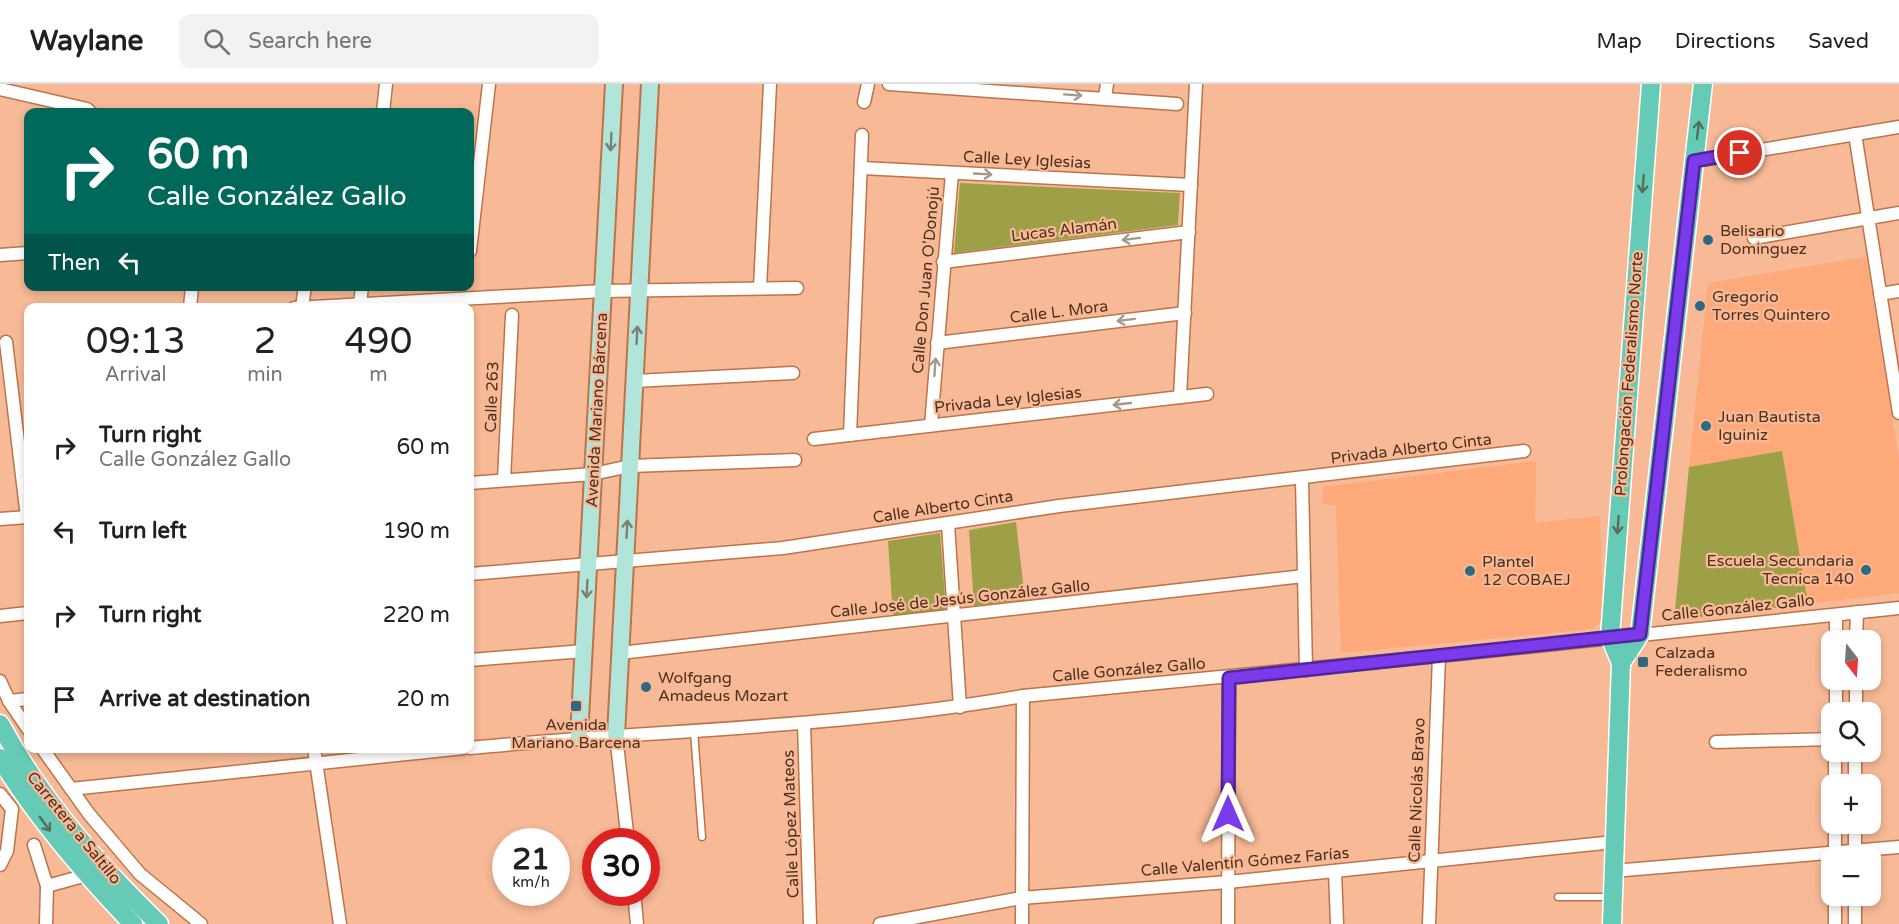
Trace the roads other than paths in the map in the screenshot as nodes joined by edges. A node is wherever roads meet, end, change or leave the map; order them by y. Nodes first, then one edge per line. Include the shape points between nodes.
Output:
1 (386, 84) edge
2 (489, 84) edge
3 (614, 84) edge
4 (650, 84) edge
5 (771, 84) edge
6 (868, 84) edge
7 (889, 84) edge
8 (1107, 84) edge
9 (1196, 84) edge
10 (1651, 84) edge
11 (1703, 84) edge
12 (0, 89) edge
13 (1106, 97) junction
14 (864, 102) dead end
15 (1177, 104) dead end
16 (83, 108) edge
17 (383, 108) edge
18 (1899, 127) edge
19 (1855, 134) junction
20 (862, 135) dead end
21 (1694, 161) junction
22 (861, 168) junction
23 (952, 173) junction
24 (1191, 185) junction
25 (1899, 213) edge
26 (474, 216) edge
27 (1869, 218) junction
28 (1189, 232) junction
29 (1754, 238) dead end
30 (24, 253) edge
31 (0, 255) edge
32 (943, 261) junction
33 (760, 288) junction
34 (797, 288) dead end
35 (639, 290) junction
36 (603, 291) junction
37 (1899, 291) edge
38 (465, 292) edge
39 (1880, 294) junction
40 (369, 303) edge
41 (1185, 313) junction
42 (512, 315) dead end
43 (6, 342) dead end
44 (937, 343) junction
45 (1896, 370) edge
46 (793, 373) dead end
47 (634, 381) junction
48 (1207, 394) dead end
49 (1180, 397) junction
50 (1899, 412) edge
51 (932, 425) junction
52 (850, 435) junction
53 (814, 439) dead end
54 (1524, 451) dead end
55 (795, 460) dead end
56 (630, 466) junction
57 (593, 474) junction
58 (1302, 479) junction
59 (504, 480) junction
60 (474, 483) edge
61 (24, 485) edge
62 (24, 517) edge
63 (0, 519) edge
64 (948, 524) junction
65 (625, 561) junction
66 (588, 564) junction
67 (474, 574) edge
68 (1304, 576) junction
69 (1899, 608) edge
70 (1857, 612) junction
71 (24, 613) edge
72 (1836, 615) junction
73 (0, 616) edge
74 (954, 616) junction
75 (1836, 630) edge
76 (1856, 630) edge
77 (1640, 634) junction
78 (1610, 637) junction
79 (584, 651) junction
80 (620, 653) junction
81 (1438, 656) junction
82 (474, 660) edge
83 (1621, 663) junction
84 (1306, 670) junction
85 (1229, 678) junction
86 (0, 681) edge
87 (1023, 696) junction
88 (24, 699) edge
89 (9, 701) junction
90 (960, 707) junction
91 (24, 723) edge
92 (804, 723) junction
93 (0, 724) edge
94 (694, 730) junction
95 (616, 735) junction
96 (579, 737) junction
97 (1821, 739) edge
98 (1716, 742) dead end
99 (474, 748) edge
100 (46, 753) edge
101 (315, 753) edge
102 (418, 753) edge
103 (0, 758) edge
104 (316, 764) junction
105 (71, 789) junction
106 (20, 791) junction
107 (0, 794) edge
108 (626, 828) edge
109 (702, 837) dead end
110 (1614, 842) junction
111 (34, 845) dead end
112 (1899, 847) edge
113 (1881, 849) edge
114 (1821, 855) edge
115 (1431, 861) junction
116 (0, 865) edge
117 (1335, 871) junction
118 (1613, 871) junction
119 (87, 875) junction
120 (1228, 882) junction
121 (47, 886) junction
122 (1558, 897) dead end
123 (1613, 897) junction
124 (1021, 898) junction
125 (635, 906) edge
126 (1835, 906) edge
127 (1855, 906) edge
128 (45, 924) edge
129 (133, 924) edge
130 (159, 924) edge
131 (201, 924) edge
132 (340, 924) edge
133 (637, 924) edge
134 (810, 924) edge
135 (880, 924) edge
136 (1022, 924) edge
137 (1228, 924) edge
138 (1337, 924) edge
139 (1429, 924) edge
140 (1612, 924) edge
141 (1835, 924) edge
142 (1856, 924) edge

1 - 17 street
2 - 26 street
3 -> 36 street, Avenida Mariano Bárcena
4 - 35 street
5 - 33 street
6 - 14 street
7 -> 13 street
8 - 13 street
9 - 24 street
10 -> 78 main road, Prolongación Federalismo Norte
21 -> 11 main road
12 - 16 street
13 - 15 street
18 - 19 street
19 - 21 street
19 - 27 street
20 - 22 street
21 - 77 main road
22 - 23 street, Calle Ley Iglesias
22 - 52 street
23 -> 24 street, Calle Ley Iglesias
23 - 32 street, Calle Don Juan O'Donojú
24 - 28 street
25 - 27 street
27 - 29 street
27 - 39 street
28 -> 32 street, Lucas Alamán
28 - 41 street
30 - 31 street
32 - 44 street, Calle Don Juan O'Donojú
33 - 34 street
33 - 35 street
35 - 36 street
47 -> 35 street
36 - 38 street
36 - 57 street, Avenida Mariano Bárcena
37 - 39 street
38 - 40 street
39 - 45 street
41 -> 44 street, Calle L. Mora
41 - 49 street
42 - 59 street, Calle 263
43 - 61 street
51 -> 44 street, Calle Don Juan O'Donojú
45 - 50 street
46 - 47 street
47 - 56 street
48 - 49 street, Privada Ley Iglesias
49 -> 51 street, Privada Ley Iglesias
51 - 52 street, Privada Ley Iglesias
52 - 53 street, Privada Ley Iglesias
54 - 58 street, Privada Alberto Cinta
55 - 56 street
56 - 57 street
65 -> 56 street
57 - 59 street
57 - 66 street, Avenida Mariano Bárcena
58 - 64 street, Calle Alberto Cinta
58 - 68 street
59 - 60 street
62 - 63 street
64 - 65 street, Calle Alberto Cinta via 783,549
64 - 74 street
65 - 66 street, Calle Alberto Cinta
65 - 80 street
66 - 67 street, Calle Alberto Cinta
66 -> 79 street, Avenida Mariano Bárcena
68 - 74 street, Calle José de Jesús González Gallo
68 - 84 street
69 - 70 street, Calle González Gallo
70 - 72 street, Calle González Gallo
70 - 76 street
71 - 73 street
72 - 75 street
72 - 77 street, Calle González Gallo
74 - 80 street, Calle José de Jesús González Gallo
74 - 90 street
77 - 78 street, Calle González Gallo
77 - 83 main road
78 - 81 street, Calle González Gallo
78 - 83 main road, Prolongación Federalismo Norte
79 - 82 street
79 - 96 street, Avenida Mariano Bárcena
80 - 95 street
81 - 84 street, Calle González Gallo
81 - 115 street, Calle Nicolás Bravo
83 - 110 main road, Prolongación Federalismo Norte
84 - 85 street, Calle González Gallo
85 - 87 street, Calle González Gallo
85 - 120 street
86 - 89 street
87 - 90 street, Calle González Gallo
87 - 124 street
88 - 89 street
89 - 91 street
90 - 92 street, Calle González Gallo
92 - 94 street, Calle González Gallo
92 - 134 street, Calle López Mateos
93 - 130 main road, Carretera a Saltillo via 37,785 83,845
94 - 95 street, Calle González Gallo
94 - 109 lane
95 - 96 street, Calle González Gallo
95 - 108 street
96 - 99 street, Calle González Gallo
97 - 98 street
100 - 105 street, Carretera a Saltillo
101 - 104 street
102 - 104 street
103 - 106 main road, Carretera a Saltillo
104 - 105 street
104 - 132 street
105 - 131 street, Carretera a Saltillo via 140,874
106 - 107 street
106 -> 119 main road, Carretera a Saltillo
107 - 116 street via 12,809 7,851
110 - 115 street, Calle Valentín Gómez Farías
110 - 118 main road, Prolongación Federalismo Norte
111 - 121 street
112 - 113 street
114 - 118 street
115 - 117 street, Calle Valentín Gómez Farías
115 - 139 street, Calle Nicolás Bravo
117 - 120 street, Calle Valentín Gómez Farías
117 - 138 street
118 - 123 main road, Prolongación Federalismo Norte
119 - 121 street
119 - 129 main road, Carretera a Saltillo
120 - 124 street, Calle Valentín Gómez Farías
120 - 137 street
121 - 128 street
122 - 123 lane
123 - 140 main road, Prolongación Federalismo Norte
124 - 135 street, Calle Valentín Gómez Farías
124 - 136 street
125 - 133 street
126 - 141 street
127 - 142 street

